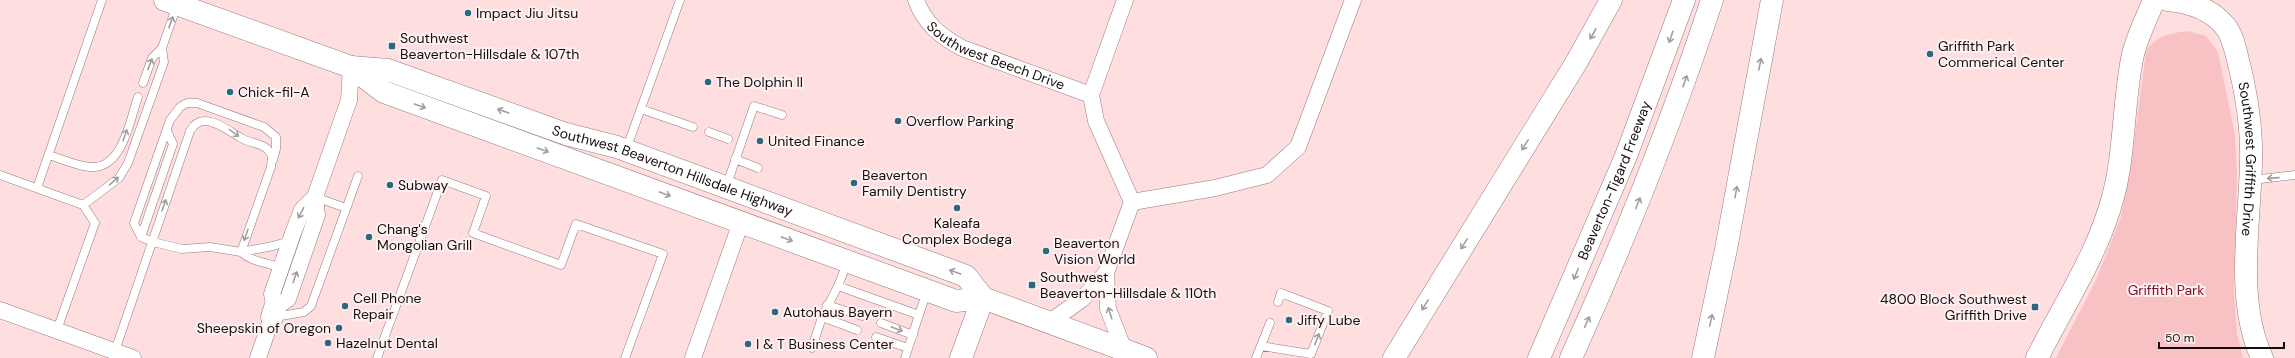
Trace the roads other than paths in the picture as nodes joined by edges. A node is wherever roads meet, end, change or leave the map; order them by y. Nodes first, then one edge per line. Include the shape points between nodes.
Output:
1 (102, 0) edge
2 (680, 0) edge
3 (916, 0) edge
4 (1125, 0) edge
5 (1352, 0) edge
6 (1611, 0) edge
7 (1684, 0) edge
8 (1712, 0) edge
9 (1772, 0) edge
10 (2154, 0) edge
11 (2168, 0) edge
12 (171, 2) edge
13 (162, 48) junction
14 (351, 68) junction
15 (143, 83) dead end
16 (1091, 94) junction
17 (138, 97) dead end
18 (641, 109) junction
19 (782, 115) dead end
20 (693, 127) dead end
21 (709, 132) dead end
22 (728, 139) dead end
23 (626, 151) junction
24 (49, 155) junction
25 (272, 160) junction
26 (735, 160) junction
27 (758, 168) dead end
28 (0, 174) edge
29 (2295, 175) edge
30 (358, 176) dead end
31 (2250, 180) junction
32 (725, 187) junction
33 (37, 188) junction
34 (315, 197) junction
35 (1132, 202) junction
36 (83, 205) junction
37 (777, 207) junction
38 (346, 208) junction
39 (741, 222) junction
40 (293, 233) junction
41 (153, 242) junction
42 (241, 252) junction
43 (848, 261) junction
44 (281, 268) junction
45 (1106, 272) junction
46 (838, 286) junction
47 (927, 290) junction
48 (983, 298) junction
49 (1278, 302) dead end
50 (827, 305) junction
51 (0, 310) edge
52 (274, 313) junction
53 (919, 315) junction
54 (862, 316) dead end
55 (822, 317) junction
56 (1050, 322) junction
57 (881, 323) dead end
58 (1270, 323) dead end
59 (57, 330) junction
60 (857, 330) dead end
61 (913, 335) junction
62 (876, 337) dead end
63 (1261, 346) junction
64 (812, 348) dead end
65 (908, 348) junction
66 (1124, 350) junction
67 (115, 351) junction
68 (627, 357) edge
69 (133, 358) edge
70 (258, 358) edge
71 (377, 358) edge
72 (693, 358) edge
73 (905, 358) edge
74 (962, 358) edge
75 (1146, 358) edge
76 (1256, 358) edge
77 (1394, 358) edge
78 (1539, 358) edge
79 (1571, 358) edge
80 (1703, 358) edge
81 (2036, 358) edge
82 (2262, 358) edge

1 - 24 lane
2 - 18 lane
3 - 16 street, Southwest Beech Drive via 931,27 962,48
4 - 16 street
5 - 35 street via 1298,147 1267,175 1215,188
6 -> 77 main road via 1576,63
7 -> 78 main road, Beaverton-Tigard Freeway via 1626,156
79 -> 8 main road, Beaverton-Tigard Freeway via 1623,242 1662,142
80 -> 9 main road
10 - 81 main road via 2140,28 2132,60 2120,165 2110,207 2090,258
11 - 31 main road, Southwest Griffith Drive via 2209,12 2230,33 2249,116
13 -> 12 lane
12 - 14 main road, Southwest Beaverton Hillsdale Highway
15 -> 13 lane via 152,58
36 -> 13 lane via 119,178 128,163 164,62
23 -> 14 main road, Southwest Beaverton Hillsdale Highway via 566,134 388,70
14 - 34 street via 349,100
14 -> 39 main road, Southwest Beaverton Hillsdale Highway via 384,92
16 - 35 street via 1096,121
24 -> 17 lane via 88,167 105,163 119,149
18 - 20 lane
18 - 23 lane
19 - 26 lane via 754,106
21 - 22 lane
23 - 32 main road, Southwest Beaverton Hillsdale Highway
24 - 33 lane
41 -> 25 lane via 156,226 194,124 204,121 230,129 242,139 265,146 270,150
25 - 41 lane via 277,143 272,132 264,127 197,103 187,103 180,107 173,114 167,131 173,144 141,237
25 -> 42 lane
26 - 27 lane
26 - 32 lane
28 - 33 lane
29 -> 31 lane
30 - 38 lane
31 - 82 main road, Southwest Griffith Drive via 2247,302 2255,342
32 - 37 main road, Southwest Beaverton Hillsdale Highway
33 - 36 lane
34 - 38 lane
34 -> 40 street via 302,210
52 -> 34 street via 288,299 317,215
35 - 45 street
36 - 59 lane via 95,224
37 - 39 main road via 747,216
48 -> 37 main road, Southwest Beaverton Hillsdale Highway via 966,276
38 - 52 lane via 311,306 304,312
39 -> 43 main road, Southwest Beaverton Hillsdale Highway
39 - 72 street
40 - 42 lane via 286,242
40 - 44 street
41 - 42 lane via 182,249 210,248
41 - 67 lane
42 - 44 lane via 247,258 268,262
43 - 46 lane
43 - 47 main road, Southwest Beaverton Hillsdale Highway
44 - 52 street via 272,294
45 - 56 street via 1082,300
66 -> 45 street via 1108,309
46 - 50 lane
46 - 53 lane
47 - 48 main road, Southwest Beaverton Hillsdale Highway via 956,301
47 - 53 lane
48 - 56 main road, Southwest Beaverton Hillsdale Highway
48 - 74 main road
63 -> 49 lane via 1311,354 1328,311 1281,293
50 - 54 lane
50 - 55 lane
51 - 59 street
52 - 70 street
53 - 61 lane
55 - 60 lane
55 - 64 lane
56 - 66 main road, Southwest Beaverton Hillsdale Highway
57 -> 61 lane
58 - 63 lane
59 - 67 street
61 - 65 lane
62 - 65 lane
63 - 76 lane
65 - 73 lane
66 - 75 main road, Southwest Beaverton Hillsdale Highway
67 - 69 street
68 - 71 lane via 663,254 576,224 560,265 473,233 486,196 442,180

